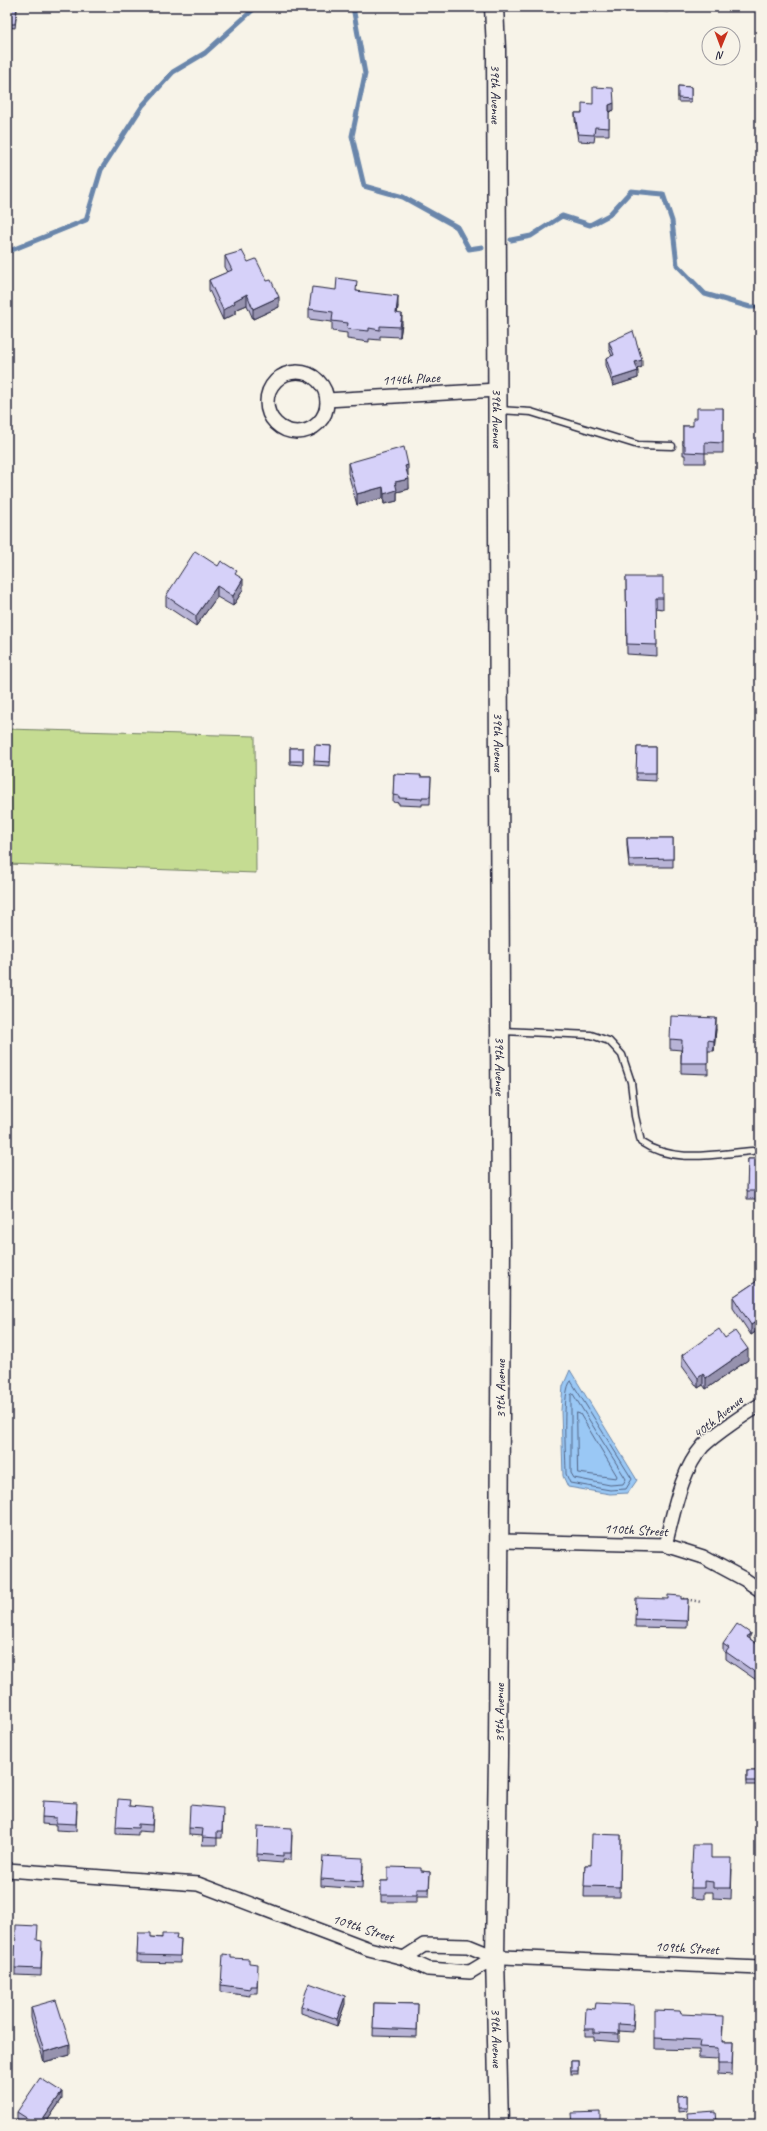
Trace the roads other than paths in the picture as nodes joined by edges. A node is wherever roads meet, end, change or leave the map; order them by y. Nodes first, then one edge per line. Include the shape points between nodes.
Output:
1 (494, 7) edge
2 (497, 390) junction
3 (327, 400) junction
4 (497, 410) junction
5 (672, 446) dead end
6 (500, 1031) junction
7 (752, 1151) dead end
8 (760, 1405) edge
9 (499, 1541) junction
10 (665, 1545) junction
11 (760, 1590) edge
12 (7, 1870) edge
13 (495, 1957) junction
14 (404, 1958) junction
15 (760, 1968) edge
16 (499, 2124) edge

1 - 2 main road, 39th Avenue
2 - 3 street, 114th Place
2 - 4 main road, 39th Avenue
3 - 3 street via 320,382 304,373 294,372 276,380 267,396 266,405 275,424 294,433 305,432 322,420
4 - 5 lane via 531,412 638,446
4 - 6 main road, 39th Avenue
6 - 7 lane via 591,1035 609,1041 622,1055 631,1082 641,1142 653,1150 675,1156
6 - 9 main road, 39th Avenue
8 - 10 street, 40th Avenue via 704,1446 690,1466
9 - 10 street, 110th Street
9 - 13 main road, 39th Avenue
10 - 11 street, 110th Street via 703,1557
12 - 14 street, 109th Street via 198,1884 369,1949
13 - 14 street, 109th Street via 468,1946 424,1945
13 - 14 street via 470,1972 428,1970
13 - 15 street, 109th Street
13 - 16 main road, 39th Avenue

